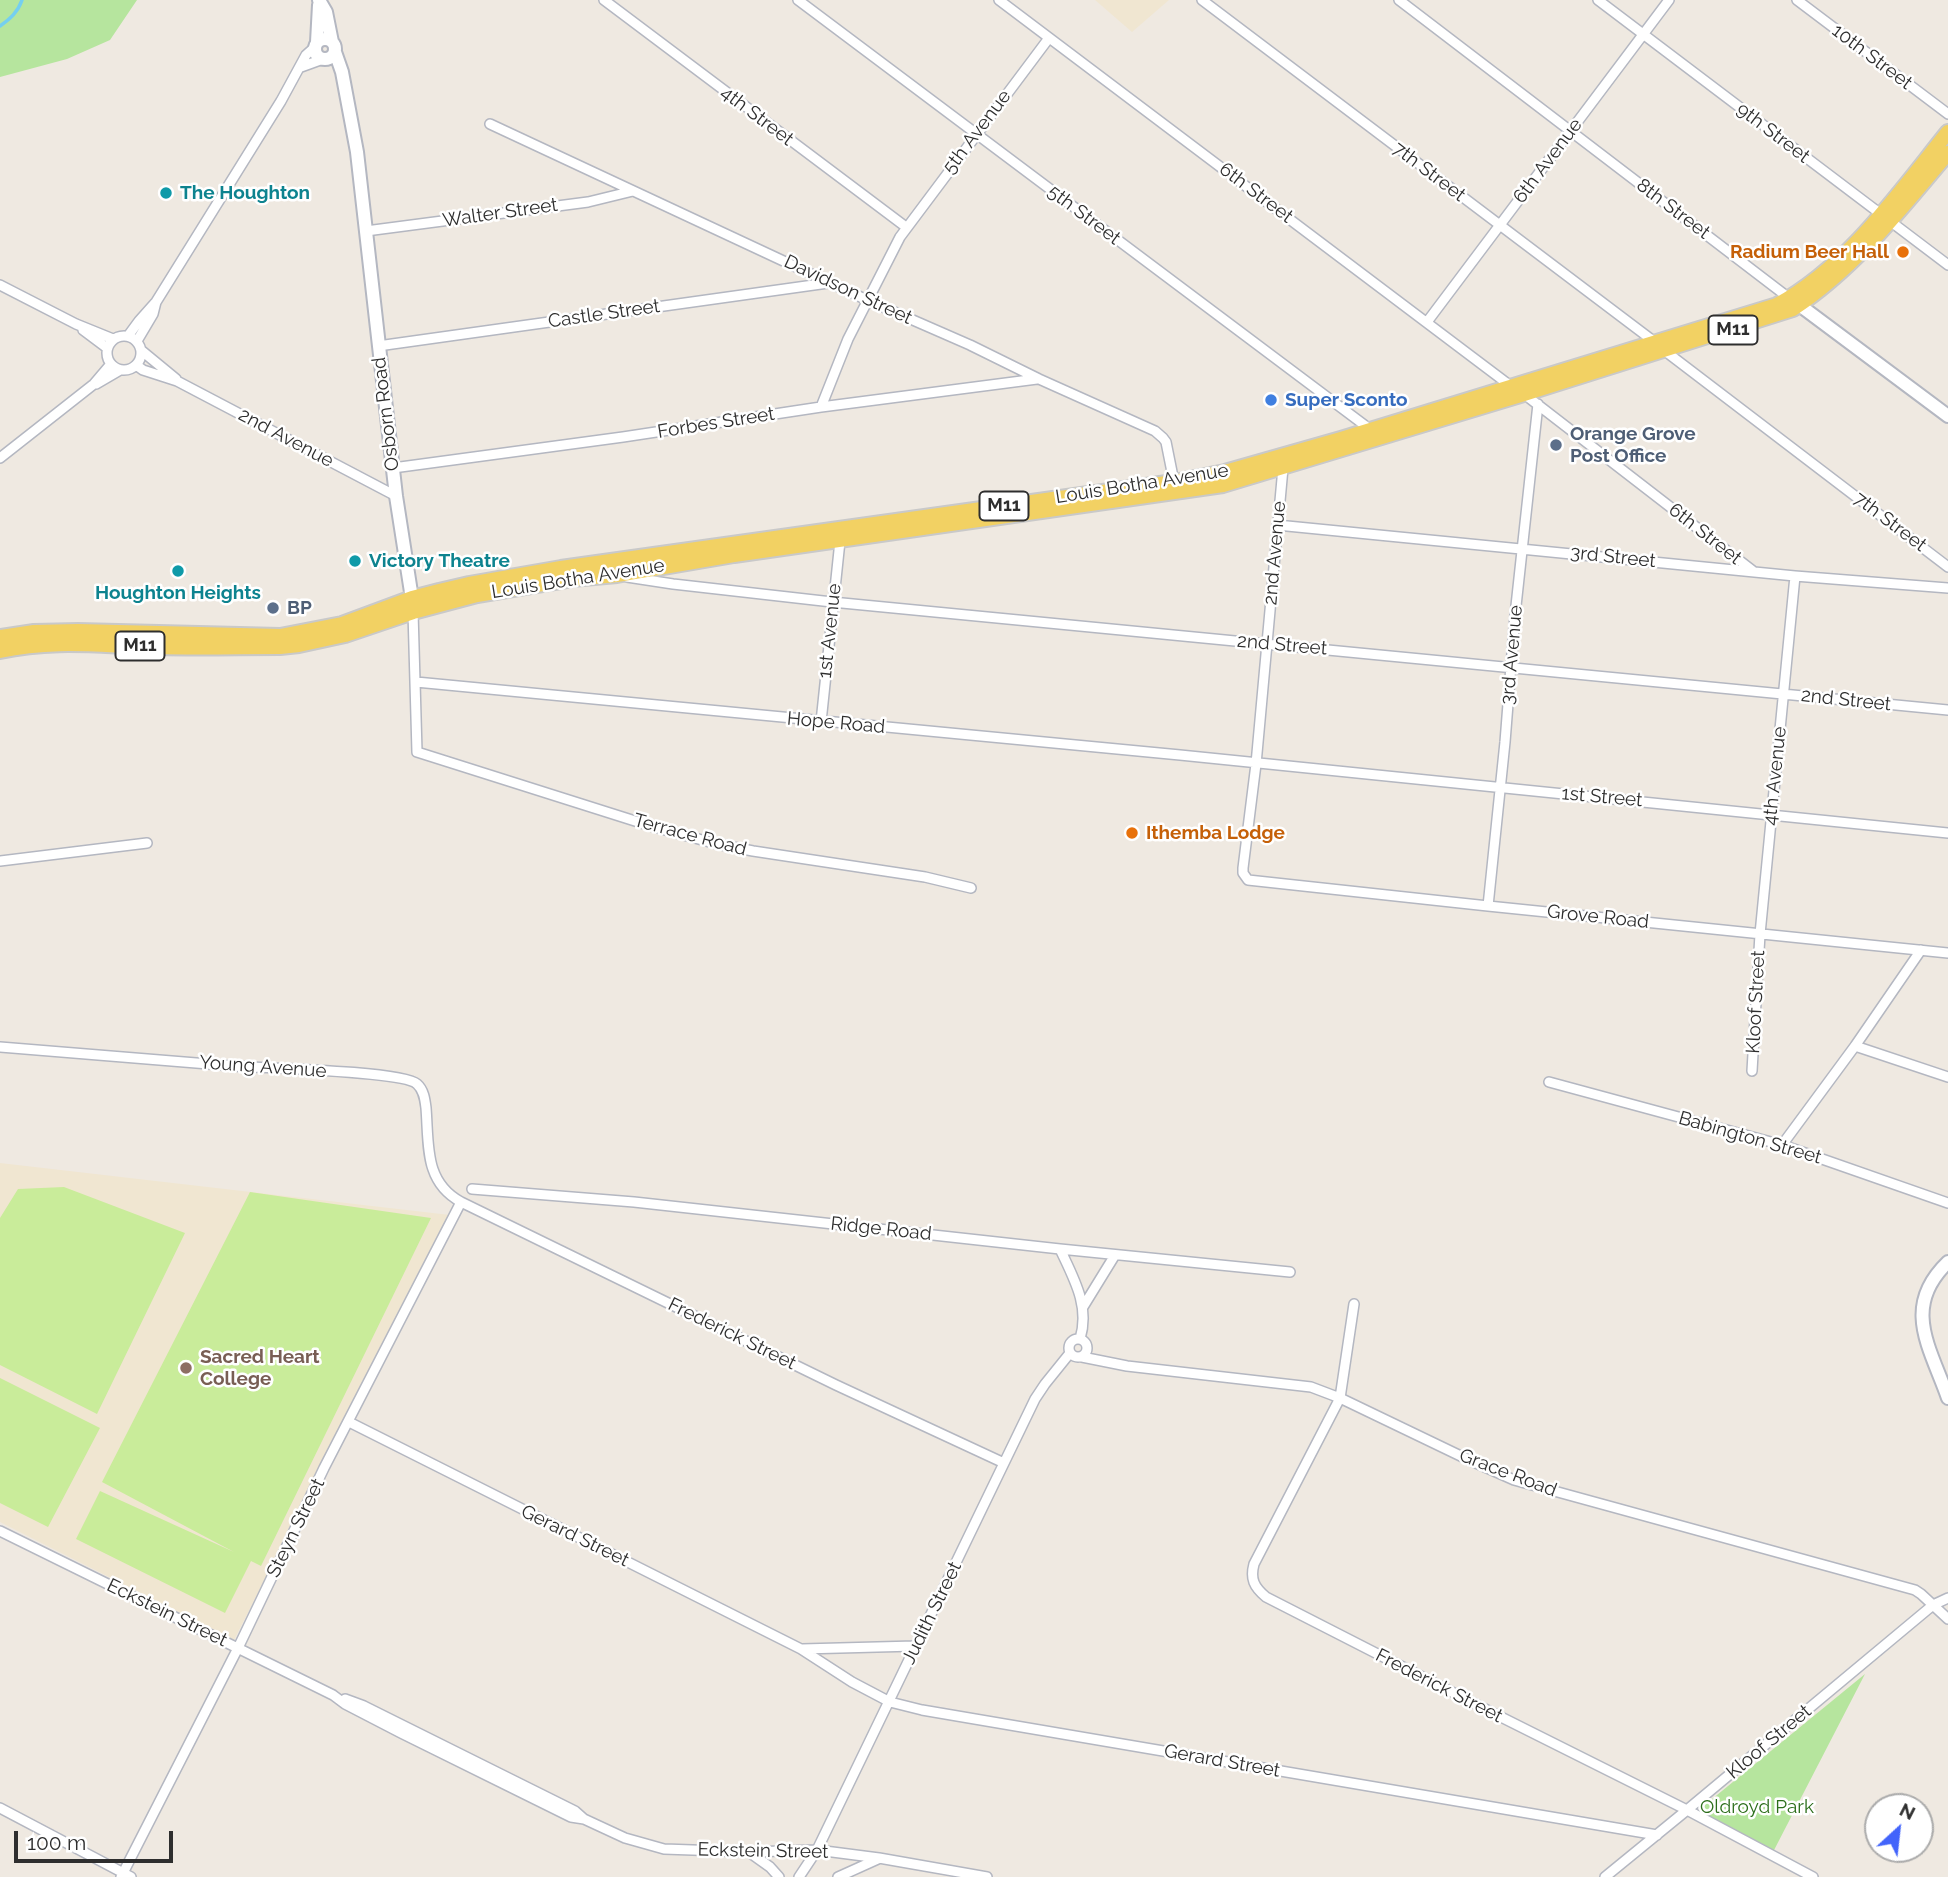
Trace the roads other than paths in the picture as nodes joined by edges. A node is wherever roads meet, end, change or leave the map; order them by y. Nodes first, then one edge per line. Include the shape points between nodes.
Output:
1 (797, 0) edge
2 (999, 0) edge
3 (1202, 0) edge
4 (1399, 0) edge
5 (1598, 0) edge
6 (1669, 0) edge
7 (1797, 0) edge
8 (319, 1) edge
9 (606, 2) edge
10 (1643, 34) junction
11 (1049, 38) junction
12 (316, 45) junction
13 (330, 53) junction
14 (301, 67) junction
15 (1948, 114) edge
16 (490, 124) dead end
17 (1570, 131) junction
18 (1948, 132) edge
19 (976, 134) junction
20 (1948, 153) edge
21 (633, 191) junction
22 (1885, 218) junction
23 (1500, 225) junction
24 (906, 227) junction
25 (366, 231) junction
26 (1948, 265) edge
27 (830, 282) junction
28 (0, 285) edge
29 (867, 300) junction
30 (1794, 301) junction
31 (1427, 322) junction
32 (76, 324) junction
33 (113, 339) junction
34 (136, 343) junction
35 (378, 346) junction
36 (1660, 347) junction
37 (107, 348) junction
38 (111, 364) junction
39 (136, 365) junction
40 (120, 370) junction
41 (1038, 379) junction
42 (177, 380) junction
43 (94, 384) junction
44 (1518, 390) junction
45 (1538, 404) junction
46 (821, 407) junction
47 (1948, 416) edge
48 (1371, 430) junction
49 (0, 458) edge
50 (393, 468) junction
51 (1283, 468) junction
52 (1174, 482) junction
53 (396, 496) junction
54 (1277, 525) junction
55 (840, 541) junction
56 (1523, 548) junction
57 (1948, 566) edge
58 (1753, 571) junction
59 (617, 575) junction
60 (1795, 576) junction
61 (1948, 588) edge
62 (832, 602) junction
63 (413, 605) junction
64 (0, 637) edge
65 (1268, 644) junction
66 (0, 651) edge
67 (1511, 668) junction
68 (416, 682) junction
69 (1783, 694) junction
70 (1948, 710) edge
71 (821, 722) junction
72 (417, 752) joint
73 (1256, 764) junction
74 (1500, 788) junction
75 (1770, 815) junction
76 (1948, 833) edge
77 (147, 843) dead end
78 (0, 861) edge
79 (1248, 880) joint
80 (971, 888) dead end
81 (1488, 906) junction
82 (1760, 934) junction
83 (1921, 950) junction
84 (1948, 953) edge
85 (1855, 1046) junction
86 (0, 1047) edge
87 (1752, 1071) dead end
88 (1948, 1077) edge
89 (1549, 1082) dead end
90 (1783, 1145) junction
91 (472, 1189) dead end
92 (461, 1202) junction
93 (1948, 1203) edge
94 (1060, 1249) junction
95 (1115, 1255) junction
96 (1948, 1262) edge
97 (1290, 1272) dead end
98 (1354, 1304) dead end
99 (1083, 1307) junction
100 (1080, 1339) junction
101 (1070, 1353) junction
102 (1082, 1357) junction
103 (1340, 1398) junction
104 (1948, 1398) edge
105 (349, 1422) junction
106 (1004, 1463) junction
107 (0, 1531) edge
108 (1919, 1591) junction
109 (1948, 1598) edge
110 (1933, 1605) junction
111 (1948, 1619) edge
112 (915, 1646) junction
113 (238, 1648) junction
114 (801, 1649) junction
115 (890, 1702) junction
116 (0, 1808) edge
117 (1687, 1811) junction
118 (1657, 1835) junction
119 (817, 1850) junction
120 (749, 1852) junction
121 (879, 1858) junction
122 (125, 1876) edge
123 (779, 1877) edge
124 (799, 1877) edge
125 (838, 1877) edge
126 (988, 1877) edge
127 (1605, 1877) edge
128 (1813, 1877) edge

1 - 19 street, 5th Street
2 - 11 street, 6th Street
3 - 23 street, 7th Street
4 - 17 street, 8th Street
5 - 10 street, 9th Street
6 - 10 street, 6th Avenue
7 - 15 street, 10th Street
8 - 12 street, Osborn Road
8 - 13 street, Osborn Road via 326,12
9 - 24 street, 4th Street
10 - 17 street, 6th Avenue
10 - 22 street, 9th Street
11 - 19 street, 5th Avenue
11 - 31 street, 6th Street
12 - 13 street via 322,39
12 - 14 street
13 - 14 street
13 - 25 street, Osborn Road via 340,65 346,91
14 - 34 street via 156,302
16 - 21 street, Davidson Street
17 - 23 street, 6th Avenue
17 - 30 street, 8th Street
18 - 22 main road, Louis Botha Avenue / M11
19 - 24 street, 5th Avenue
19 - 48 street, 5th Street
20 - 22 main road, Louis Botha Avenue / M11
21 - 25 street, Walter Street via 588,202
21 - 27 street, Davidson Street
22 - 26 street, 9th Street
22 - 30 main road, Louis Botha Avenue / M11
23 - 31 street, 6th Avenue
23 - 36 street, 7th Street
24 - 29 street, 5th Avenue
25 - 35 street, Osborn Road
27 - 29 street, Davidson Street
27 - 35 street, Castle Street
28 - 32 street
29 - 41 street, Davidson Street
29 - 46 street, 5th Avenue
30 - 36 main road, Louis Botha Avenue / M11
30 - 47 street, 8th Street
31 - 44 street, 6th Street
32 - 33 street
32 - 37 street
33 - 34 street
33 - 37 street
34 - 39 street via 141,356
34 - 42 street, 2nd Avenue
35 - 50 street, Osborn Road
36 - 44 main road, Louis Botha Avenue / M11
36 - 57 street, 7th Street
37 - 38 street
38 - 40 street
38 - 43 street
39 - 40 street
39 - 42 street, 2nd Avenue
40 - 43 street
41 - 46 street, Forbes Street
41 - 52 street, Davidson Street via 1160,434 1166,442
42 - 53 street, 2nd Avenue
43 - 49 street
44 - 45 street, 6th Street
44 - 48 main road, Louis Botha Avenue / M11
44 - 51 main road, Louis Botha Avenue / M11
45 - 56 street, 3rd Avenue
45 - 58 street, 6th Street
46 - 50 street, Forbes Street
48 - 52 main road, Louis Botha Avenue / M11
50 - 53 street, Osborn Road
51 - 54 street, 2nd Avenue
51 - 55 main road, Louis Botha Avenue / M11 via 1206,488
52 - 63 main road, Louis Botha Avenue / M11 via 561,568 469,583
53 - 63 street, Osborn Road
54 - 56 street, 3rd Street
54 - 65 street, 2nd Avenue
55 - 59 main road, Louis Botha Avenue / M11
55 - 62 street, 1st Avenue
56 - 58 street, 3rd Street
56 - 67 street, 3rd Avenue
58 - 60 street, 3rd Street
59 - 62 street, 2nd Street
59 - 63 main road, Louis Botha Avenue / M11
60 - 61 street, 3rd Street
60 - 69 street, 4th Avenue
62 - 65 street, 2nd Street
62 - 71 street, 1st Avenue
63 - 64 main road, Louis Botha Avenue / M11 via 280,636 78,631
63 - 66 main road, Louis Botha Avenue / M11 via 345,635 290,646 70,643
63 - 68 street, Osborn Road
65 - 67 street, 2nd Street
65 - 73 street, 2nd Avenue
67 - 69 street, 2nd Street
67 - 74 street, 3rd Avenue
68 - 71 street, Hope Road
68 - 72 street, Osborn Road
69 - 70 street, 2nd Street
69 - 75 street, 4th Avenue
71 - 73 street, Hope Road
72 - 80 street, Terrace Road via 717,844
73 - 74 street, 1st Street
73 - 79 street, 2nd Avenue via 1243,868
74 - 75 street, 1st Street
74 - 81 street, 3rd Avenue
75 - 76 street, 1st Street
75 - 82 street, 4th Avenue
77 - 78 street
79 - 81 street, Grove Road
81 - 82 street, Grove Road
82 - 83 street, Grove Road
82 - 87 street, Kloof Street
83 - 84 street, Grove Road
83 - 85 street
85 - 88 street
85 - 90 street
86 - 92 street, Young Avenue via 410,1080 420,1086 425,1100 435,1178 449,1196
89 - 90 street, Babington Street
90 - 93 street, Babington Street
91 - 94 street, Ridge Road via 634,1202
92 - 105 street, Steyn Street
92 - 106 street, Frederick Street
94 - 95 street, Ridge Road
94 - 99 street
95 - 97 street, Ridge Road
95 - 99 street
96 - 104 street via 1928,1288 1921,1313
98 - 103 street
99 - 100 street
100 - 101 street via 1072,1341
100 - 102 street via 1087,1345
101 - 102 street
101 - 106 street, Judith Street via 1038,1394
102 - 103 street, Grace Road via 1301,1385
103 - 108 street, Grace Road via 1514,1480
103 - 117 street, Frederick Street via 1254,1564 1255,1587 1266,1597
105 - 113 street, Steyn Street
105 - 114 street, Gerard Street
106 - 112 street, Judith Street
107 - 113 street, Eckstein Street
108 - 109 street
108 - 110 street, Grace Road
109 - 110 street
110 - 111 street, Grace Road
110 - 117 street, Kloof Street
112 - 114 street, Gerard Street
112 - 115 street, Judith Street
113 - 120 street, Eckstein Street via 495,1770 625,1838 664,1849
113 - 122 street, Steyn Street
114 - 115 street, Gerard Street
115 - 118 street, Gerard Street
115 - 119 street, Judith Street
116 - 122 street
117 - 118 street, Kloof Street
117 - 128 street, Frederick Street
118 - 127 street, Kloof Street
119 - 120 street, Eckstein Street
119 - 121 street, Eckstein Street
119 - 124 street, Judith Street
120 - 123 street
121 - 125 street
121 - 126 street, Eckstein Street

